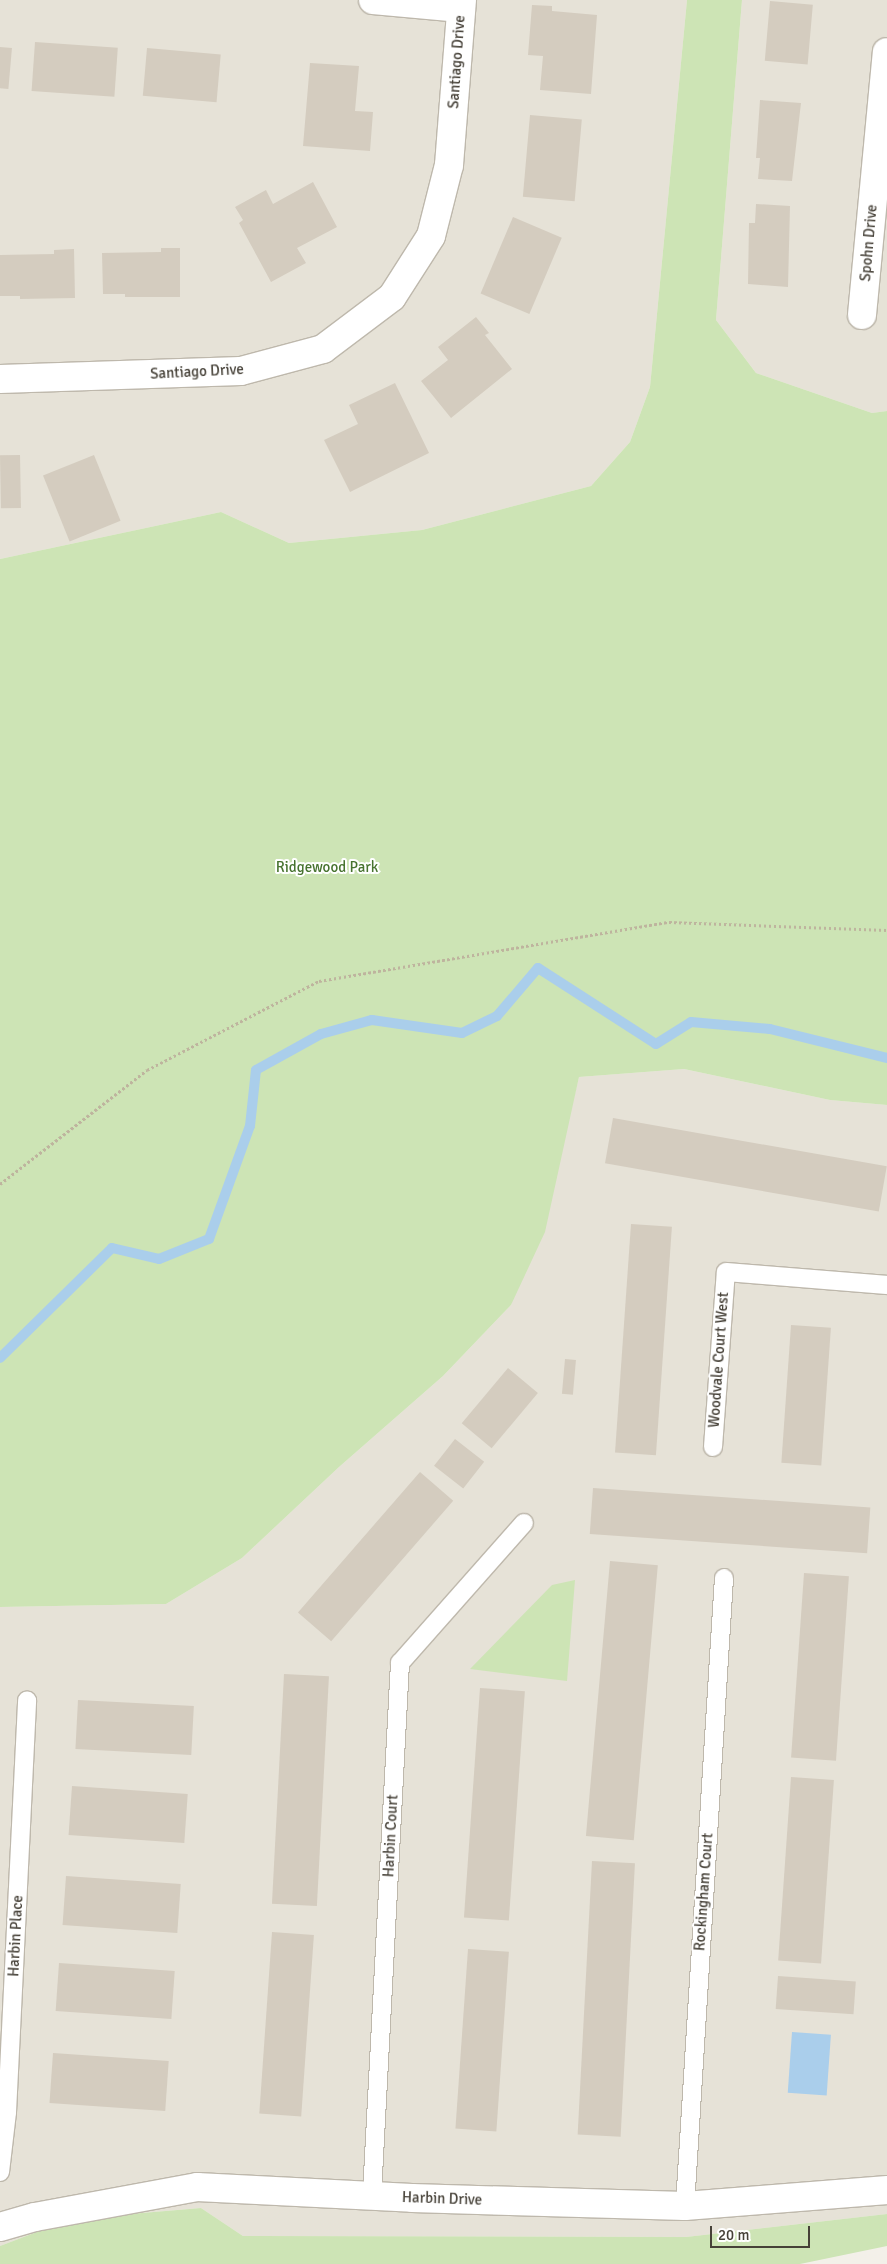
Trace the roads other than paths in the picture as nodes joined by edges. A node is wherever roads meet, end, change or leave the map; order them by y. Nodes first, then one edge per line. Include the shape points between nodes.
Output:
1 (373, 0) edge
2 (461, 4) edge
3 (887, 52) edge
4 (862, 315) dead end
5 (0, 379) edge
6 (887, 1285) edge
7 (713, 1447) dead end
8 (524, 1523) dead end
9 (724, 1578) dead end
10 (26, 1700) dead end
11 (0, 2172) edge
12 (887, 2190) edge
13 (372, 2195) junction
14 (685, 2206) junction
15 (0, 2227) edge

1 - 2 street
2 - 5 street, Santiago Drive via 449,165 431,236 392,297 323,349 241,371
3 - 4 street, Spohn Drive
6 - 7 lane, Woodvale Court West via 726,1272
8 - 13 lane, Harbin Court via 400,1662
9 - 14 lane, Rockingham Court
10 - 11 lane, Harbin Place via 7,2112
12 - 14 street, Harbin Drive
13 - 14 street, Harbin Drive
13 - 15 street, Harbin Drive via 196,2187 35,2217

